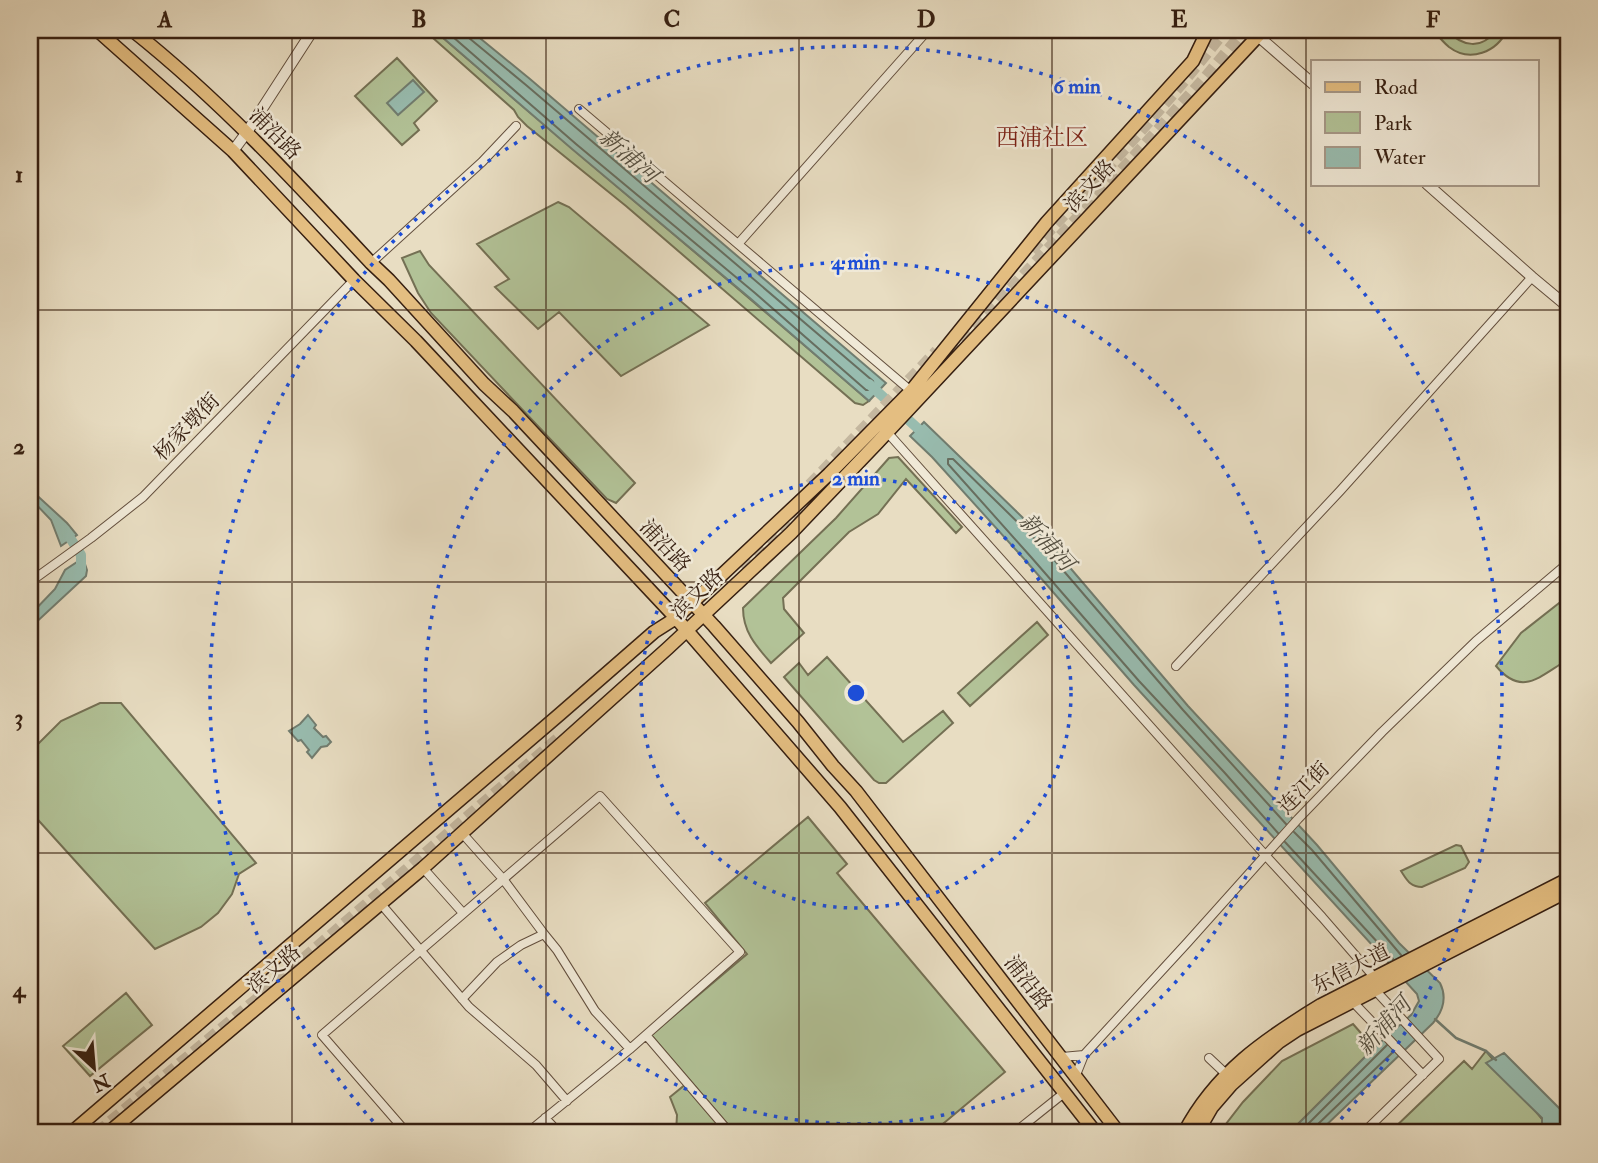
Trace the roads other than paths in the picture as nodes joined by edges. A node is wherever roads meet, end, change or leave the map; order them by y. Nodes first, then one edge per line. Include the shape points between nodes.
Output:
1 (97, 30) edge
2 (132, 30) edge
3 (313, 30) edge
4 (928, 30) edge
5 (1208, 30) edge
6 (1256, 32) edge
7 (1311, 82) edge
8 (579, 109) dead end
9 (516, 126) dead end
10 (247, 132) junction
11 (233, 151) junction
12 (1429, 186) edge
13 (738, 244) junction
14 (371, 263) junction
15 (1532, 277) junction
16 (354, 280) junction
17 (1568, 306) edge
18 (914, 395) junction
19 (881, 429) junction
20 (1568, 563) edge
21 (30, 582) edge
22 (692, 603) junction
23 (703, 615) junction
24 (676, 618) junction
25 (687, 630) junction
26 (1176, 666) dead end
27 (462, 833) junction
28 (1268, 853) junction
29 (423, 868) junction
30 (503, 879) junction
31 (1568, 879) edge
32 (1568, 891) edge
33 (381, 904) junction
34 (463, 913) junction
35 (544, 934) junction
36 (420, 950) junction
37 (1423, 960) junction
38 (1375, 984) junction
39 (462, 999) junction
40 (1352, 1001) junction
41 (646, 1035) junction
42 (630, 1049) junction
43 (1084, 1055) junction
44 (1062, 1057) junction
45 (1209, 1058) dead end
46 (1226, 1074) junction
47 (1076, 1075) junction
48 (1423, 1075) junction
49 (1065, 1093) junction
50 (567, 1101) junction
51 (545, 1118) junction
52 (71, 1133) edge
53 (108, 1133) edge
54 (407, 1133) edge
55 (527, 1133) edge
56 (559, 1133) edge
57 (730, 1133) edge
58 (1014, 1133) edge
59 (1096, 1133) edge
60 (1119, 1133) edge
61 (1184, 1133) edge
62 (1197, 1133) edge
63 (1363, 1133) edge

1 - 11 main road, 浦沿路
2 - 10 main road, 浦沿路
3 - 10 street
4 - 13 street
5 - 18 main road, 滨文路 via 1193,61 1047,222
6 - 7 street
6 - 18 main road, 滨文路
8 - 13 street
9 - 14 street
10 - 11 street
10 - 14 main road, 浦沿路
11 - 16 main road, 浦沿路
12 - 15 street
13 - 18 street
14 - 22 main road, 浦沿路
15 - 17 street
15 - 26 street
16 - 21 street, 杨家墩街 via 143,497
16 - 24 main road, 浦沿路
18 - 19 main road, 滨文路
19 - 22 main road, 滨文路
19 - 23 main road, 滨文路 via 878,442 800,524
19 - 28 street
20 - 28 street, 连江街 via 1476,641
22 - 23 main road, 浦沿路
22 - 24 main road, 滨文路
23 - 25 main road, 滨文路
23 - 44 main road, 浦沿路 via 856,791
24 - 25 main road, 浦沿路
24 - 52 main road, 滨文路 via 654,632
25 - 27 main road, 滨文路
25 - 49 main road, 浦沿路 via 840,807
27 - 29 main road, 滨文路
27 - 30 street
28 - 38 street
28 - 43 street, 连江街
29 - 33 main road, 滨文路
29 - 34 street
30 - 34 street
30 - 35 street
30 - 41 street via 600,796 740,952
31 - 37 main road, 东信大道
32 - 37 main road, 东信大道
33 - 36 street
33 - 53 main road, 滨文路
34 - 36 street
35 - 39 street via 497,962
35 - 42 street via 595,1011
36 - 39 street
36 - 54 street via 322,1035
37 - 38 main road, 东信大道
38 - 40 main road, 东信大道
38 - 46 main road, 东信大道 via 1321,1005 1259,1045
38 - 48 street via 1439,1059
39 - 50 street via 536,1065
40 - 48 street
40 - 62 main road, 东信大道 via 1279,1042 1231,1085
41 - 42 street
41 - 57 street
42 - 50 street
43 - 44 street
43 - 47 street, 连江街
44 - 47 main road, 浦沿路
45 - 46 street
46 - 61 main road, 东信大道
47 - 60 main road, 浦沿路
48 - 63 street
49 - 58 street
49 - 59 main road, 浦沿路
50 - 51 street
51 - 55 street
51 - 56 street

